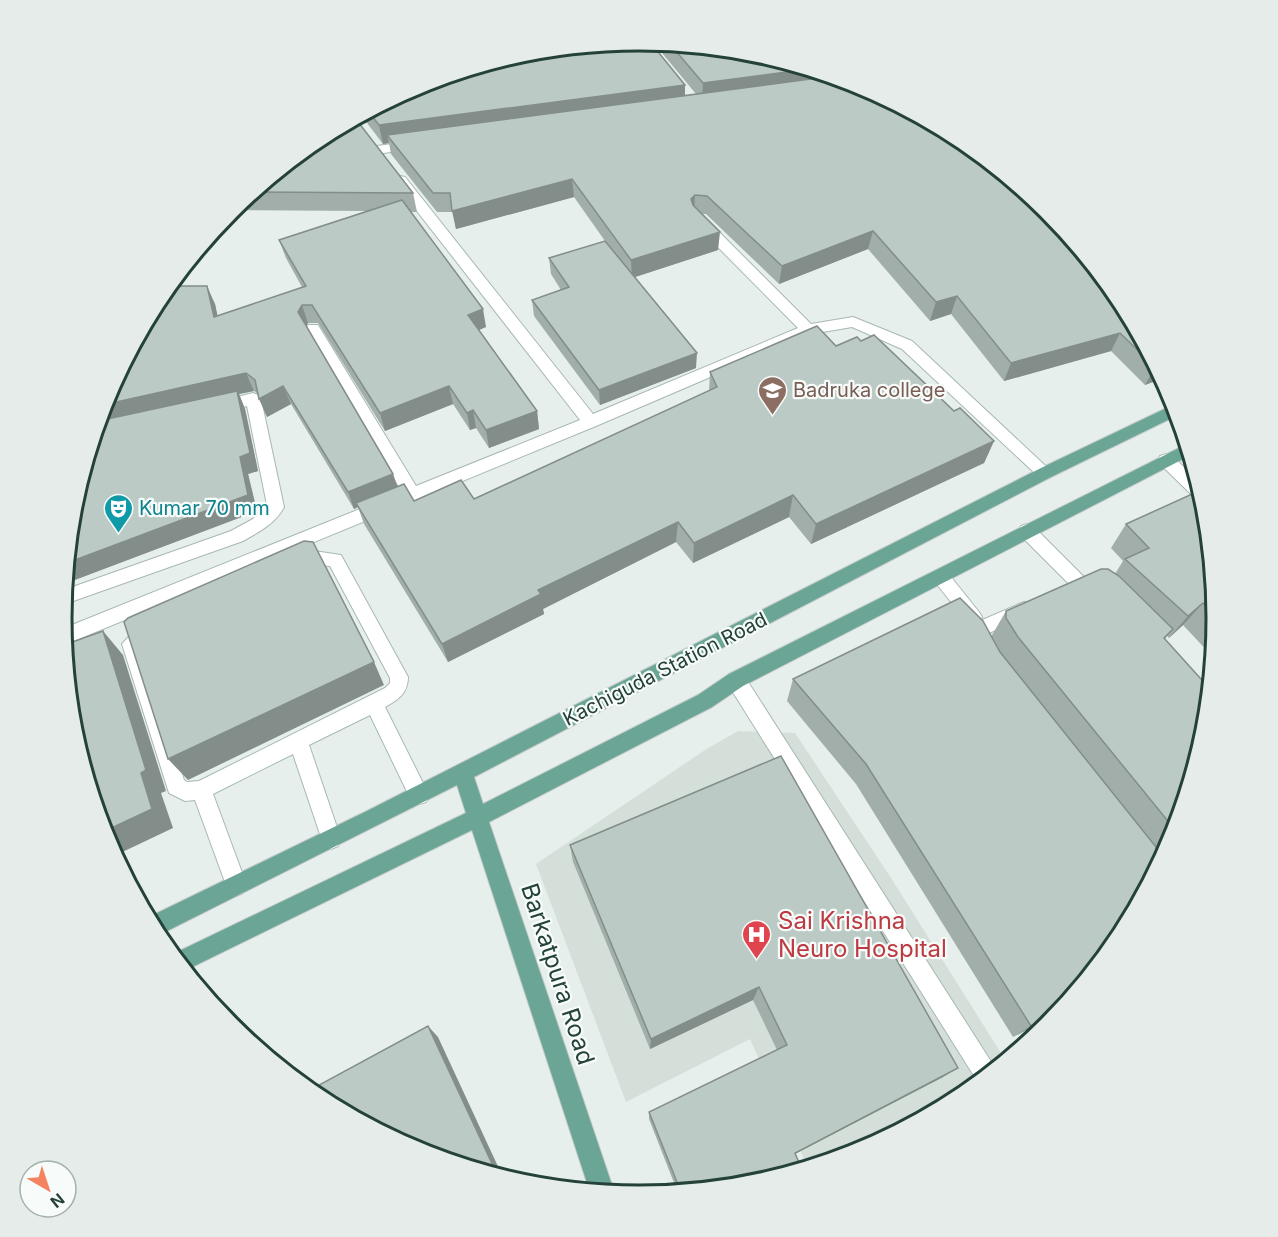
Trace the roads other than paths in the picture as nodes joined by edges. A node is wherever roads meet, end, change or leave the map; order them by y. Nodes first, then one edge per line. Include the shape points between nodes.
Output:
1 (424, 144) edge
2 (699, 219) edge
3 (808, 328) junction
4 (313, 329) edge
5 (208, 409) edge
6 (1168, 414) edge
7 (590, 422) junction
8 (1181, 453) edge
9 (1166, 460) junction
10 (1045, 473) junction
11 (1190, 482) edge
12 (412, 494) junction
13 (1027, 531) junction
14 (941, 577) junction
15 (1060, 593) edge
16 (72, 595) edge
17 (1040, 602) edge
18 (72, 633) edge
19 (736, 680) junction
20 (374, 704) junction
21 (298, 741) junction
22 (463, 773) junction
23 (201, 790) junction
24 (419, 795) junction
25 (478, 817) junction
26 (331, 839) junction
27 (236, 886) junction
28 (160, 923) edge
29 (186, 959) edge
30 (982, 1068) dead end
31 (600, 1185) edge

1 - 7 street via 381,155
2 - 3 street
3 - 7 street
3 - 10 street via 853,322 907,345
4 - 12 street
5 - 16 street via 253,399 276,507 259,524 237,536
6 - 10 main road, Kachiguda Station Road
7 - 12 street
8 - 9 main road
9 - 11 street
9 - 13 main road
10 - 22 main road, Kachiguda Station Road
12 - 18 street
13 - 14 main road
13 - 15 street via 1088,584
14 - 17 street via 981,637
14 - 19 main road
19 - 25 main road via 705,701
19 - 30 street
20 - 21 street
20 - 23 street via 392,694 399,685 399,677 335,560 314,558 140,636 131,644 133,654 176,786 185,792
20 - 24 street
21 - 23 street
21 - 26 street
22 - 24 main road, Kachiguda Station Road
22 - 25 main road, Barkatpura Road
23 - 27 street
24 - 26 main road, Kachiguda Station Road
25 - 29 main road
25 - 31 main road, Barkatpura Road
26 - 27 main road, Kachiguda Station Road
27 - 28 main road, Kachiguda Station Road

